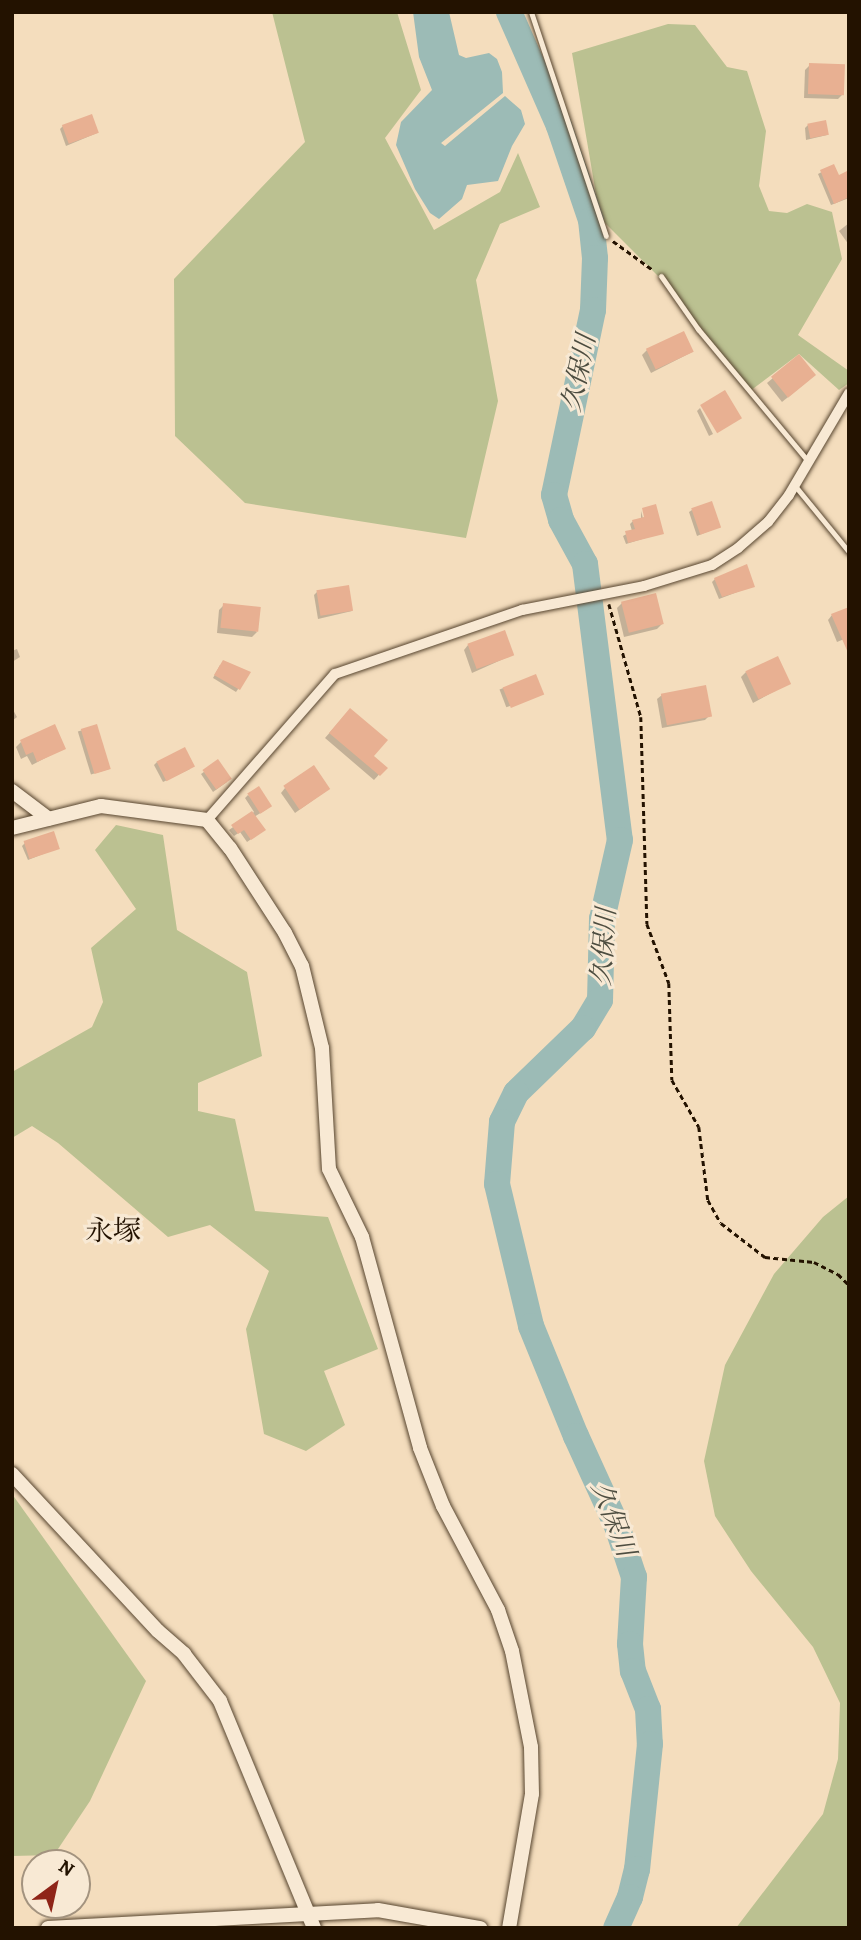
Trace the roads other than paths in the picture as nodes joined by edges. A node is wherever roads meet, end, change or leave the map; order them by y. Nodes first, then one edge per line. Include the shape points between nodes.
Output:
1 (531, 12) edge
2 (606, 236) road end
3 (661, 276) road end
4 (849, 393) edge
5 (809, 462) junction
6 (795, 486) junction
7 (849, 552) edge
8 (12, 791) edge
9 (49, 819) junction
10 (207, 820) junction
11 (12, 828) edge
12 (12, 1474) edge
13 (307, 1912) junction
14 (48, 1928) edge
15 (314, 1928) edge
16 (480, 1928) edge
17 (509, 1928) edge

1 - 2 lane
3 - 5 lane
4 - 5 street
5 - 6 street
6 - 7 lane
6 - 10 street via 768,522 712,565 605,594 522,610 335,674
8 - 9 street
9 - 10 street via 101,806
9 - 11 street
10 - 17 street via 278,922 302,966 322,1048 329,1169 362,1237 425,1460 443,1506 498,1610 512,1651 531,1747 532,1794
12 - 13 street via 184,1654 220,1701
13 - 14 street
13 - 15 street
13 - 16 street via 378,1910

